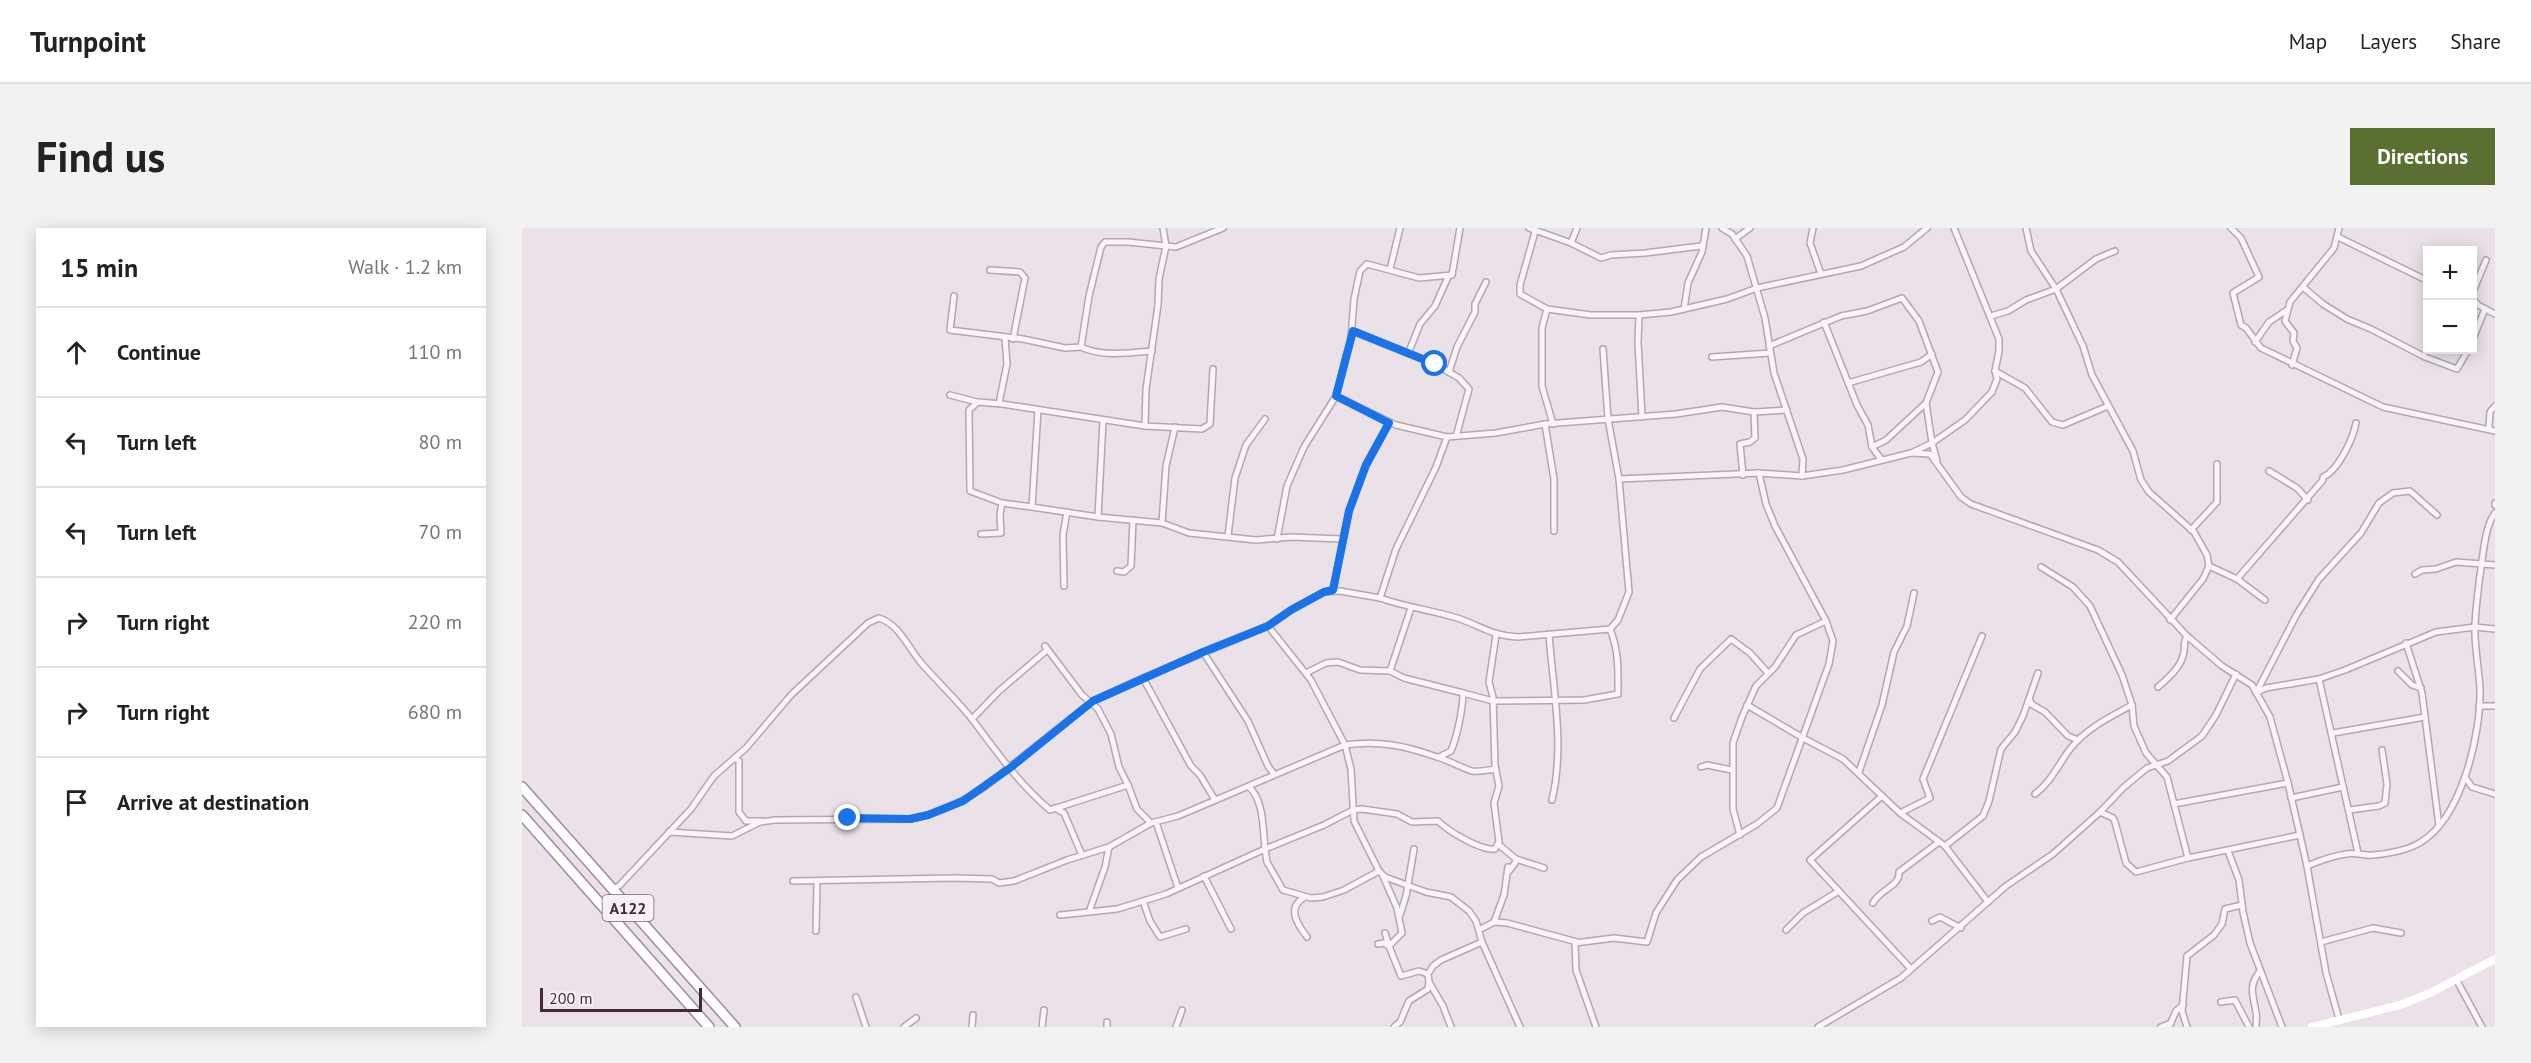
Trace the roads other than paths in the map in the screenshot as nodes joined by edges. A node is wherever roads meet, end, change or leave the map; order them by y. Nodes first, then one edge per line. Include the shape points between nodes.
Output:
1 (1163, 228) edge
2 (1223, 228) edge
3 (1400, 228) edge
4 (1460, 228) edge
5 (1529, 228) edge
6 (1577, 228) edge
7 (1706, 228) edge
8 (1722, 228) edge
9 (1750, 228) edge
10 (1813, 228) edge
11 (1927, 228) edge
12 (1954, 228) edge
13 (2026, 228) edge
14 (2230, 228) edge
15 (2340, 228) edge
16 (1535, 232) junction
17 (2338, 237) junction
18 (1735, 238) junction
19 (1571, 243) junction
20 (1166, 246) junction
21 (1701, 246) junction
22 (2115, 251) dead end
23 (2486, 260) dead end
24 (1390, 269) junction
25 (990, 270) dead end
26 (1821, 274) junction
27 (1448, 277) junction
28 (1431, 278) junction
29 (2423, 279) edge
30 (1486, 282) dead end
31 (2477, 283) edge
32 (2303, 287) junction
33 (1756, 288) junction
34 (2056, 289) junction
35 (1440, 292) junction
36 (954, 296) dead end
37 (2476, 300) edge
38 (1547, 309) junction
39 (1684, 309) junction
40 (2485, 309) junction
41 (2287, 310) junction
42 (2495, 314) edge
43 (1640, 315) junction
44 (1991, 315) junction
45 (1824, 322) junction
46 (2477, 329) edge
47 (1353, 331) junction
48 (1005, 338) junction
49 (1013, 339) junction
50 (2255, 342) junction
51 (1081, 347) junction
52 (1410, 349) dead end
53 (1603, 349) dead end
54 (1770, 350) junction
55 (1152, 351) junction
56 (1932, 354) junction
57 (2466, 354) edge
58 (1712, 357) dead end
59 (2292, 365) junction
60 (1214, 369) dead end
61 (1995, 371) junction
62 (1449, 372) junction
63 (1848, 383) junction
64 (950, 395) dead end
65 (1336, 396) junction
66 (978, 402) junction
67 (1926, 403) junction
68 (999, 404) junction
69 (2108, 405) junction
70 (2495, 406) edge
71 (1038, 410) junction
72 (1787, 410) junction
73 (1754, 411) junction
74 (1642, 417) junction
75 (1265, 419) dead end
76 (1608, 419) junction
77 (1103, 421) junction
78 (1389, 423) junction
79 (2356, 423) dead end
80 (1545, 424) junction
81 (1553, 424) junction
82 (1145, 426) junction
83 (1175, 427) junction
84 (2488, 427) dead end
85 (2495, 431) edge
86 (1457, 433) dead end
87 (1447, 437) junction
88 (1932, 443) junction
89 (1872, 447) junction
90 (1911, 453) junction
91 (1881, 459) junction
92 (2217, 464) dead end
93 (1938, 465) junction
94 (2269, 471) dead end
95 (1759, 473) junction
96 (1743, 475) junction
97 (1802, 476) junction
98 (1619, 479) junction
99 (2308, 500) junction
100 (1002, 503) junction
101 (1032, 507) junction
102 (1067, 512) junction
103 (2495, 513) edge
104 (2437, 514) dead end
105 (1098, 517) junction
106 (1132, 520) junction
107 (1162, 523) junction
108 (2191, 530) junction
109 (1554, 531) dead end
110 (981, 534) dead end
111 (1228, 536) junction
112 (1277, 539) junction
113 (1341, 539) junction
114 (2482, 565) junction
115 (2495, 565) edge
116 (2209, 566) junction
117 (2041, 567) dead end
118 (1117, 572) dead end
119 (2415, 574) dead end
120 (2237, 579) junction
121 (1064, 586) dead end
122 (1333, 590) junction
123 (1914, 593) dead end
124 (1380, 598) junction
125 (2265, 600) dead end
126 (1411, 608) junction
127 (2170, 620) junction
128 (1826, 621) junction
129 (1268, 626) junction
130 (2475, 627) junction
131 (1610, 629) junction
132 (2495, 629) edge
133 (1549, 634) junction
134 (1496, 635) junction
135 (1982, 636) dead end
136 (2187, 636) junction
137 (2406, 643) junction
138 (1203, 652) junction
139 (1390, 671) junction
140 (2398, 671) dead end
141 (1306, 673) junction
142 (1768, 673) junction
143 (2038, 673) dead end
144 (2236, 674) junction
145 (1143, 678) junction
146 (2319, 679) junction
147 (2158, 687) dead end
148 (2421, 688) junction
149 (1463, 693) junction
150 (2256, 693) junction
151 (1556, 699) junction
152 (2030, 700) junction
153 (1493, 701) junction
154 (1091, 703) junction
155 (1747, 705) junction
156 (2132, 705) junction
157 (2478, 706) junction
158 (2495, 706) edge
159 (2425, 717) junction
160 (1674, 718) dead end
161 (972, 720) junction
162 (2333, 733) junction
163 (2084, 735) dead end
164 (1803, 738) junction
165 (2078, 740) junction
166 (1346, 746) junction
167 (2382, 750) dead end
168 (1438, 757) junction
169 (735, 758) junction
170 (2157, 766) junction
171 (1701, 767) dead end
172 (1010, 768) junction
173 (1496, 769) junction
174 (1732, 770) junction
175 (1858, 772) junction
176 (1274, 774) junction
177 (2465, 777) junction
178 (2288, 783) junction
179 (1128, 785) junction
180 (522, 787) edge
181 (1249, 787) junction
182 (2343, 787) junction
183 (2035, 794) dead end
184 (2495, 794) edge
185 (1882, 796) junction
186 (2291, 798) junction
187 (1215, 800) junction
188 (1552, 800) dead end
189 (2174, 804) junction
190 (540, 807) junction
191 (1055, 808) junction
192 (1353, 810) junction
193 (2349, 810) junction
194 (2100, 812) junction
195 (1900, 813) junction
196 (524, 818) edge
197 (763, 822) junction
198 (1154, 823) junction
199 (2439, 826) junction
200 (669, 832) junction
201 (1740, 835) junction
202 (2300, 835) junction
203 (1498, 844) junction
204 (1942, 844) junction
205 (1109, 847) junction
206 (1265, 849) junction
207 (1414, 849) dead end
208 (2228, 851) junction
209 (2358, 853) junction
210 (1082, 855) junction
211 (2188, 858) junction
212 (1516, 859) junction
213 (2307, 866) junction
214 (1544, 868) dead end
215 (1381, 874) junction
216 (1204, 876) junction
217 (793, 881) dead end
218 (817, 882) junction
219 (1407, 884) junction
220 (1178, 888) junction
221 (611, 890) junction
222 (1839, 891) junction
223 (1305, 897) junction
224 (1143, 902) junction
225 (1988, 902) junction
226 (1873, 903) dead end
227 (2242, 905) junction
228 (1089, 912) junction
229 (1060, 915) dead end
230 (1400, 916) junction
231 (1932, 921) dead end
232 (1494, 922) junction
233 (1961, 928) junction
234 (1186, 929) dead end
235 (1231, 929) dead end
236 (1479, 930) junction
237 (1786, 930) dead end
238 (816, 931) dead end
239 (1385, 933) dead end
240 (2402, 933) dead end
241 (1307, 937) dead end
242 (1482, 942) junction
243 (1577, 942) junction
244 (2321, 942) junction
245 (1378, 944) dead end
246 (1389, 946) junction
247 (2495, 959) edge
248 (1911, 969) junction
249 (2260, 971) junction
250 (1428, 974) junction
251 (2456, 979) junction
252 (1429, 982) junction
253 (856, 997) dead end
254 (2221, 1002) dead end
255 (2183, 1005) junction
256 (1044, 1010) dead end
257 (1182, 1010) dead end
258 (973, 1015) dead end
259 (916, 1018) dead end
260 (2339, 1019) junction
261 (2170, 1025) edge
262 (709, 1027) edge
263 (735, 1027) edge
264 (866, 1027) edge
265 (904, 1027) edge
266 (972, 1027) edge
267 (1042, 1027) edge
268 (1176, 1027) edge
269 (1394, 1027) edge
270 (1451, 1027) edge
271 (1520, 1027) edge
272 (1596, 1027) edge
273 (1818, 1027) edge
274 (2161, 1027) edge
275 (2187, 1027) edge
276 (2248, 1027) edge
277 (2256, 1027) edge
278 (2282, 1027) edge
279 (2312, 1027) edge
280 (2482, 1027) edge

1 - 20 street
2 - 20 street via 1176,247
3 - 24 street
4 - 27 street via 1452,275
5 - 16 street
6 - 19 street
7 - 21 street
8 - 18 street
9 - 18 street
10 - 26 street via 1810,243
11 - 26 street via 1886,256
12 - 44 street
13 - 34 street via 2031,251
14 - 50 street via 2241,238 2259,277 2233,293 2241,325
15 - 17 street
16 - 19 street
16 - 38 street via 1519,292
17 - 29 street
17 - 32 street via 2334,248
18 - 33 street via 1747,256
19 - 21 street via 1601,258
20 - 51 street via 1106,242 1101,247
20 - 55 street
21 - 39 street
22 - 34 street via 2096,259
23 - 31 street
24 - 28 street
24 - 47 street via 1367,264 1360,270
25 - 49 street via 1020,272 1025,278
26 - 33 street
27 - 28 street
27 - 35 street
28 - 35 street
30 - 62 street
32 - 41 street
32 - 57 street via 2347,319 2425,357 2457,369
33 - 39 street
33 - 54 street
34 - 44 street
34 - 69 street
35 - 52 street
36 - 48 street via 950,330
37 - 40 street
38 - 43 street via 1592,315
38 - 81 street via 1542,328 1542,386
39 - 43 street
40 - 42 street
40 - 46 street
41 - 50 street via 2269,322
41 - 59 street via 2285,321 2294,333 2297,348
43 - 74 street
44 - 61 street via 1999,339
45 - 54 street
45 - 56 street via 1902,298 1920,321
45 - 63 street
47 - 62 street
47 - 65 street
48 - 49 street
48 - 68 street via 1007,364
49 - 51 street
50 - 59 street
51 - 55 street via 1089,351
53 - 76 street
54 - 58 street
54 - 72 street
55 - 82 street
56 - 63 street via 1921,362
56 - 67 street via 1938,372
59 - 85 street via 2383,407
60 - 83 street via 1210,424 1202,429
61 - 69 street via 2025,388 2052,422 2063,425
61 - 88 street via 1997,379 1992,392 1965,420
62 - 86 street via 1469,389
63 - 89 street via 1868,425
64 - 66 street
65 - 78 street
65 - 112 street via 1304,447 1287,486
66 - 68 street
66 - 100 street via 969,410 970,491
67 - 88 street
67 - 89 street via 1886,440
68 - 71 street
69 - 108 street via 2133,452 2140,480
70 - 84 street
71 - 77 street
71 - 101 street
72 - 73 street
72 - 97 street via 1803,459
73 - 74 street via 1722,406
73 - 96 street via 1755,438 1740,444
74 - 76 street
75 - 111 street via 1246,445 1235,478
76 - 81 street
76 - 98 street
77 - 82 street
77 - 105 street
78 - 87 street
78 - 113 street via 1366,465
79 - 99 street via 2348,448
80 - 81 street
80 - 87 street
80 - 109 street via 1554,479
82 - 83 street
83 - 107 street via 1166,466
87 - 124 street via 1396,549
88 - 90 street
88 - 93 street
89 - 91 street
90 - 91 street
90 - 93 street via 1930,454
91 - 97 street
92 - 108 street via 2217,502
93 - 127 street via 1961,497 1971,504 2098,549 2118,562
94 - 99 street via 2297,488
95 - 96 street
95 - 97 street
95 - 128 street via 1775,526
96 - 98 street
98 - 131 street via 1629,592 1618,620
99 - 120 street
100 - 101 street
100 - 110 street via 1001,533
101 - 102 street
102 - 105 street
102 - 121 street via 1063,535
103 - 114 street
104 - 150 street via 2410,491 2393,493 2379,503 2361,533 2312,590
105 - 106 street
106 - 107 street
106 - 118 street via 1131,566
107 - 111 street via 1190,533
108 - 116 street via 2207,555
111 - 112 street
112 - 113 street
113 - 122 street
114 - 115 street
114 - 119 street via 2456,562
114 - 130 street
116 - 120 street
116 - 127 street via 2204,579
117 - 156 street via 2073,587 2090,606
120 - 125 street
122 - 124 street
122 - 129 street
123 - 175 street via 1907,626 1894,652 1882,705
124 - 126 street
126 - 134 street via 1459,618
126 - 139 street
127 - 136 street
128 - 142 street via 1796,635
128 - 164 street via 1833,641 1829,664
129 - 138 street
129 - 141 street
130 - 132 street
130 - 137 street via 2436,632
130 - 157 street
131 - 133 street
131 - 151 street via 1619,662 1618,694 1584,700
133 - 134 street
133 - 151 street
134 - 153 street via 1489,675
135 - 195 street via 1923,779 1930,798
136 - 144 street
136 - 147 street via 2183,658
137 - 146 street
137 - 148 street
138 - 145 street
138 - 176 street via 1248,721
139 - 141 street via 1360,670 1338,662
139 - 149 street
140 - 148 street via 2412,686
141 - 166 street
142 - 155 street
142 - 160 street via 1731,639 1700,669
143 - 152 street
144 - 150 street via 2252,685
144 - 170 street via 2202,736
145 - 154 street
145 - 187 street via 1191,766
146 - 150 street via 2281,684
146 - 162 street
148 - 159 street
149 - 153 street
149 - 168 street via 1455,741 1451,751
150 - 178 street via 2270,717
151 - 153 street
151 - 188 street via 1557,773
152 - 165 street via 2068,736
152 - 204 street via 2015,732 2001,749 1983,816
153 - 173 street
154 - 161 street via 1046,648
154 - 172 street
154 - 179 street via 1108,727
155 - 164 street
155 - 174 street via 1732,743
156 - 165 street via 2096,724
156 - 170 street via 2134,726 2146,753
157 - 158 street
157 - 177 street
159 - 162 street
159 - 199 street
161 - 169 street via 891,622 879,618 868,623 791,695
161 - 172 street
162 - 182 street
163 - 165 street
164 - 175 street via 1844,759
164 - 201 street via 1777,808
165 - 183 street via 2048,784
166 - 168 street via 1380,742
166 - 176 street
166 - 192 street via 1352,770
167 - 193 street via 2385,802
168 - 173 street via 1473,771
169 - 197 street via 739,762 739,812 746,821
169 - 200 street via 706,784 697,802
170 - 189 street via 2167,777
170 - 194 street via 2147,768
171 - 174 street
172 - 191 street via 1041,802 1050,810
172 - 197 street via 963,801 921,818
173 - 203 street
174 - 201 street via 1733,809
175 - 185 street
176 - 181 street
177 - 184 street via 2472,786
177 - 199 street
178 - 186 street
178 - 189 street
179 - 191 street
179 - 198 street via 1137,810
180 - 190 highway, A122
181 - 187 street
181 - 206 street via 1258,803
182 - 186 street
182 - 193 street
185 - 195 street
185 - 222 street via 1810,860
186 - 202 street
187 - 198 street
189 - 211 street
190 - 196 highway
190 - 221 highway, A122
191 - 210 street via 1064,813
192 - 203 street via 1397,814 1412,822 1438,821 1489,850
192 - 206 street
192 - 215 street via 1354,821
193 - 209 street
194 - 211 street via 2113,818 2126,863 2136,872
194 - 225 street via 2053,854
195 - 204 street
196 - 262 highway, A122
197 - 200 street via 732,836
198 - 205 street
198 - 220 street
199 - 209 street via 2418,844 2372,856
200 - 221 street via 638,868
201 - 243 street via 1701,857 1677,880 1656,913 1647,942 1614,938
202 - 208 street
202 - 213 street
203 - 212 street
204 - 225 street
204 - 226 street via 1899,872 1896,884
205 - 210 street
205 - 228 street
206 - 216 street
206 - 223 street via 1267,862 1283,890
207 - 219 street
208 - 211 street
208 - 227 street via 2240,880
209 - 213 street
210 - 218 street via 1032,876 999,883 992,879 954,878
212 - 214 street
212 - 232 street via 1508,870
213 - 244 street
215 - 219 street
215 - 223 street via 1323,897
215 - 230 street
216 - 220 street
216 - 235 street
217 - 218 street
218 - 238 street
219 - 230 street
219 - 236 street via 1461,903
220 - 224 street
221 - 263 highway, A122
222 - 237 street via 1803,913
222 - 248 street
223 - 241 street via 1297,902 1295,922
224 - 228 street
224 - 234 street via 1160,937
225 - 233 street
227 - 249 street
227 - 255 street via 2225,909 2222,924 2187,956
228 - 229 street
230 - 246 street via 1402,933
231 - 233 street via 1941,917
232 - 236 street
232 - 243 street
233 - 248 street
236 - 242 street
239 - 246 street
240 - 244 street via 2373,928
242 - 250 street via 1441,960
242 - 271 street
243 - 272 street via 1576,970
244 - 260 street
245 - 246 street
246 - 250 street via 1401,976 1419,970
247 - 251 street
248 - 273 street
249 - 277 street via 2252,989
249 - 278 street
250 - 252 street
251 - 260 street via 2400,1005
251 - 280 street
252 - 269 street via 1428,989 1409,1001
252 - 270 street
253 - 264 street
254 - 276 street via 2235,1000
255 - 261 street
255 - 275 street
256 - 267 street
257 - 268 street
258 - 266 street
259 - 265 street
260 - 279 street
261 - 274 street

